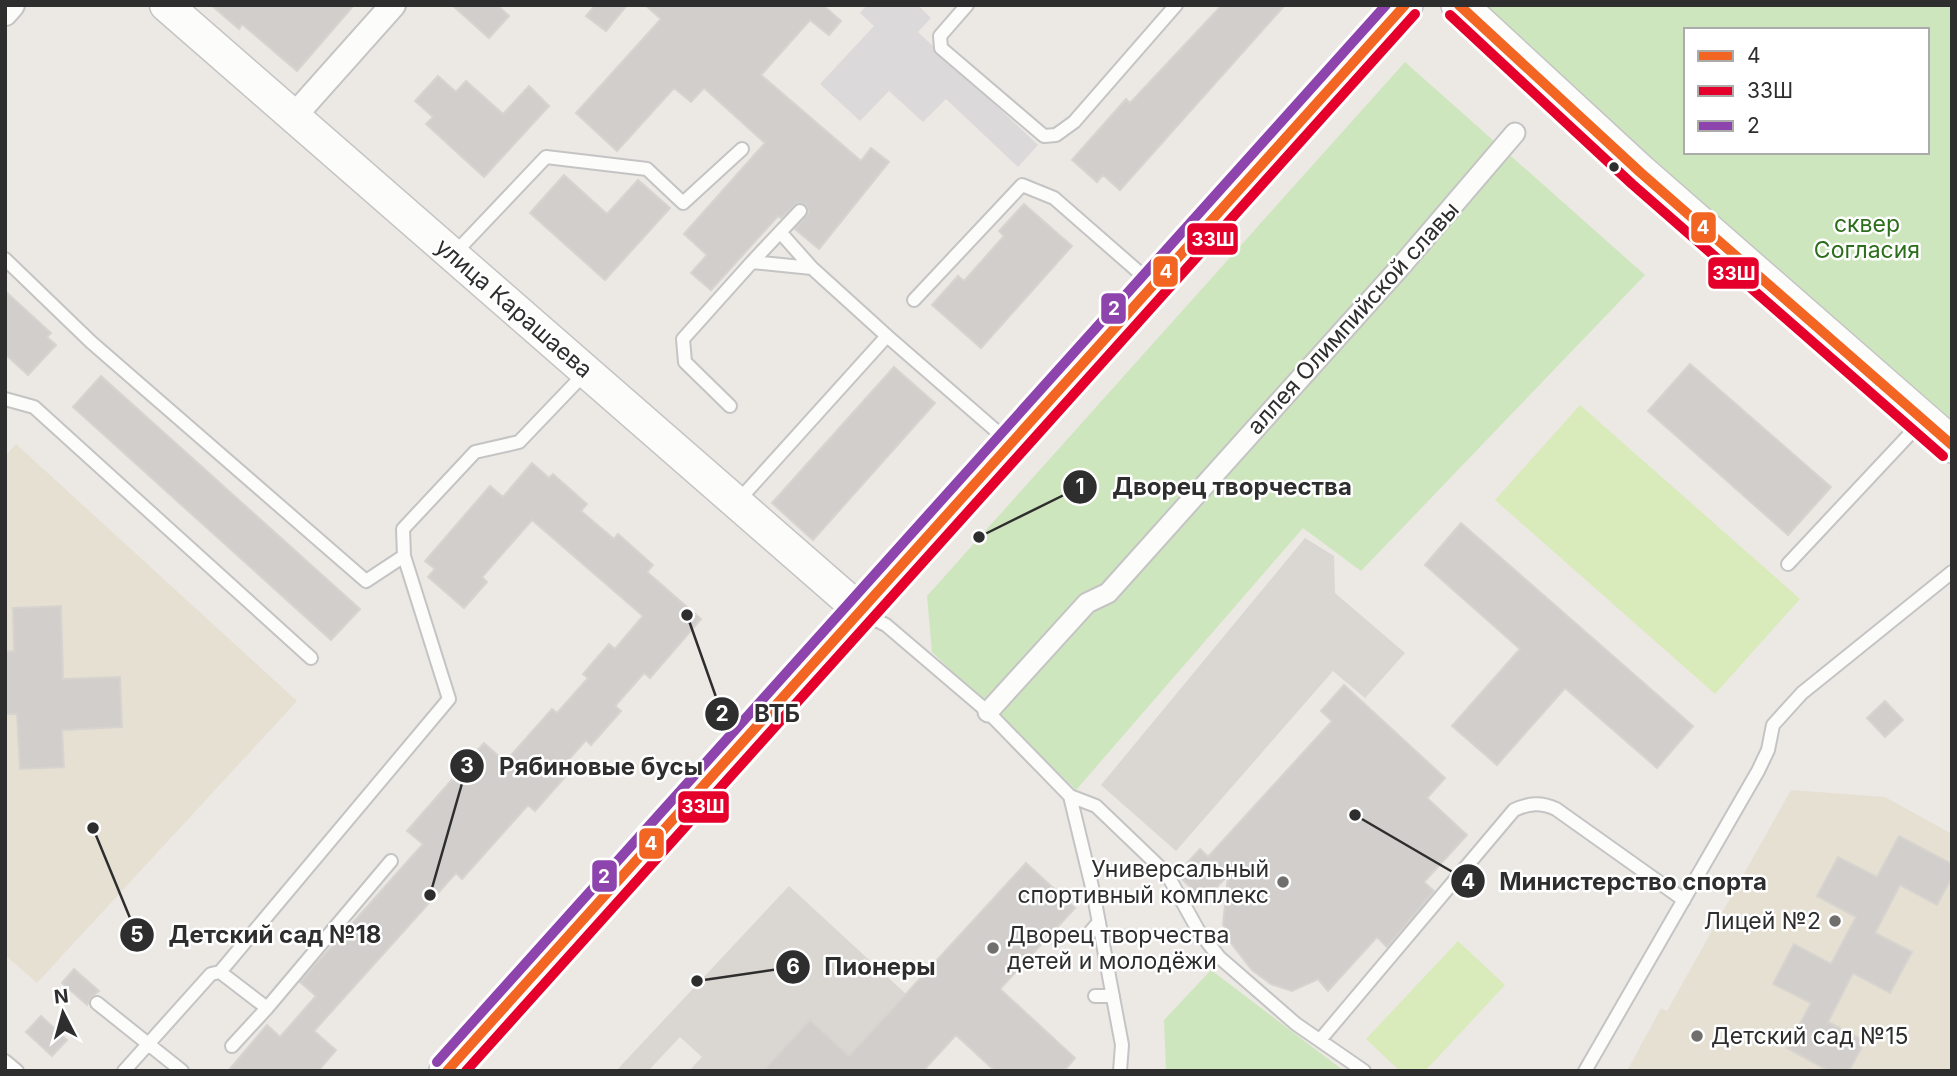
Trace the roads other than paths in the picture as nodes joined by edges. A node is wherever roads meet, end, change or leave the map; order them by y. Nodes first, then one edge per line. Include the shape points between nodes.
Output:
1 (12, 5) edge
2 (166, 5) edge
3 (393, 5) edge
4 (967, 5) edge
5 (1177, 5) edge
6 (1405, 5) edge
7 (1459, 5) edge
8 (5, 13) edge
9 (294, 116) junction
10 (1515, 133) dead end
11 (742, 149) dead end
12 (800, 211) dead end
13 (780, 232) junction
14 (453, 255) junction
15 (5, 259) edge
16 (752, 262) junction
17 (812, 268) junction
18 (1152, 284) junction
19 (914, 300) dead end
20 (887, 336) junction
21 (587, 372) junction
22 (5, 399) edge
23 (730, 406) dead end
24 (1923, 420) junction
25 (1012, 445) junction
26 (1952, 445) edge
27 (735, 504) junction
28 (404, 556) junction
29 (1788, 564) dead end
30 (1952, 572) edge
31 (862, 612) junction
32 (310, 658) dead end
33 (988, 712) junction
34 (1070, 796) junction
35 (391, 860) dead end
36 (1684, 900) junction
37 (1099, 922) junction
38 (1086, 937) dead end
39 (220, 972) junction
40 (1095, 996) dead end
41 (1113, 996) junction
42 (97, 1003) dead end
43 (267, 1008) junction
44 (1320, 1040) junction
45 (149, 1043) junction
46 (232, 1046) dead end
47 (5, 1061) edge
48 (17, 1071) edge
49 (124, 1071) edge
50 (182, 1071) edge
51 (447, 1071) edge
52 (1120, 1071) edge
53 (1364, 1071) edge
54 (1585, 1071) edge

1 - 8 street
2 - 9 street, улица Карашаева
3 - 9 street
4 - 5 lane via 940,36 941,48 1044,136 1056,135 1074,122
6 - 18 main road
7 - 24 main road via 1641,173
9 - 14 street, улица Карашаева
10 - 33 street, аллея Олимпийской славы via 1108,593 1087,603
11 - 14 lane via 682,203 647,169 545,157
12 - 13 lane
13 - 16 lane
13 - 17 lane
14 - 21 street, улица Карашаева
15 - 28 lane via 91,342 366,581
16 - 17 lane
16 - 23 lane via 683,340 685,362
17 - 20 lane
18 - 19 lane via 1054,198 1022,185
18 - 25 main road
20 - 25 lane
20 - 27 lane
21 - 27 street, улица Карашаева
21 - 28 lane via 519,442 475,452 403,529
22 - 32 lane via 34,407
24 - 26 main road
24 - 29 lane
25 - 31 main road
27 - 31 street, улица Карашаева
28 - 39 lane via 449,699
30 - 36 lane via 1802,693 1773,724 1758,771
31 - 33 lane via 886,625
31 - 51 main road
33 - 34 lane
34 - 37 lane
34 - 44 lane via 1096,806 1148,854 1167,874 1219,957
35 - 43 lane
36 - 44 lane via 1556,809 1526,805 1514,810
36 - 54 lane
37 - 38 lane
37 - 41 lane
39 - 43 lane
39 - 45 lane via 211,974
40 - 41 lane
41 - 52 lane via 1122,1045
42 - 45 lane
43 - 46 lane
44 - 53 lane
45 - 49 lane
45 - 50 lane
47 - 48 lane

